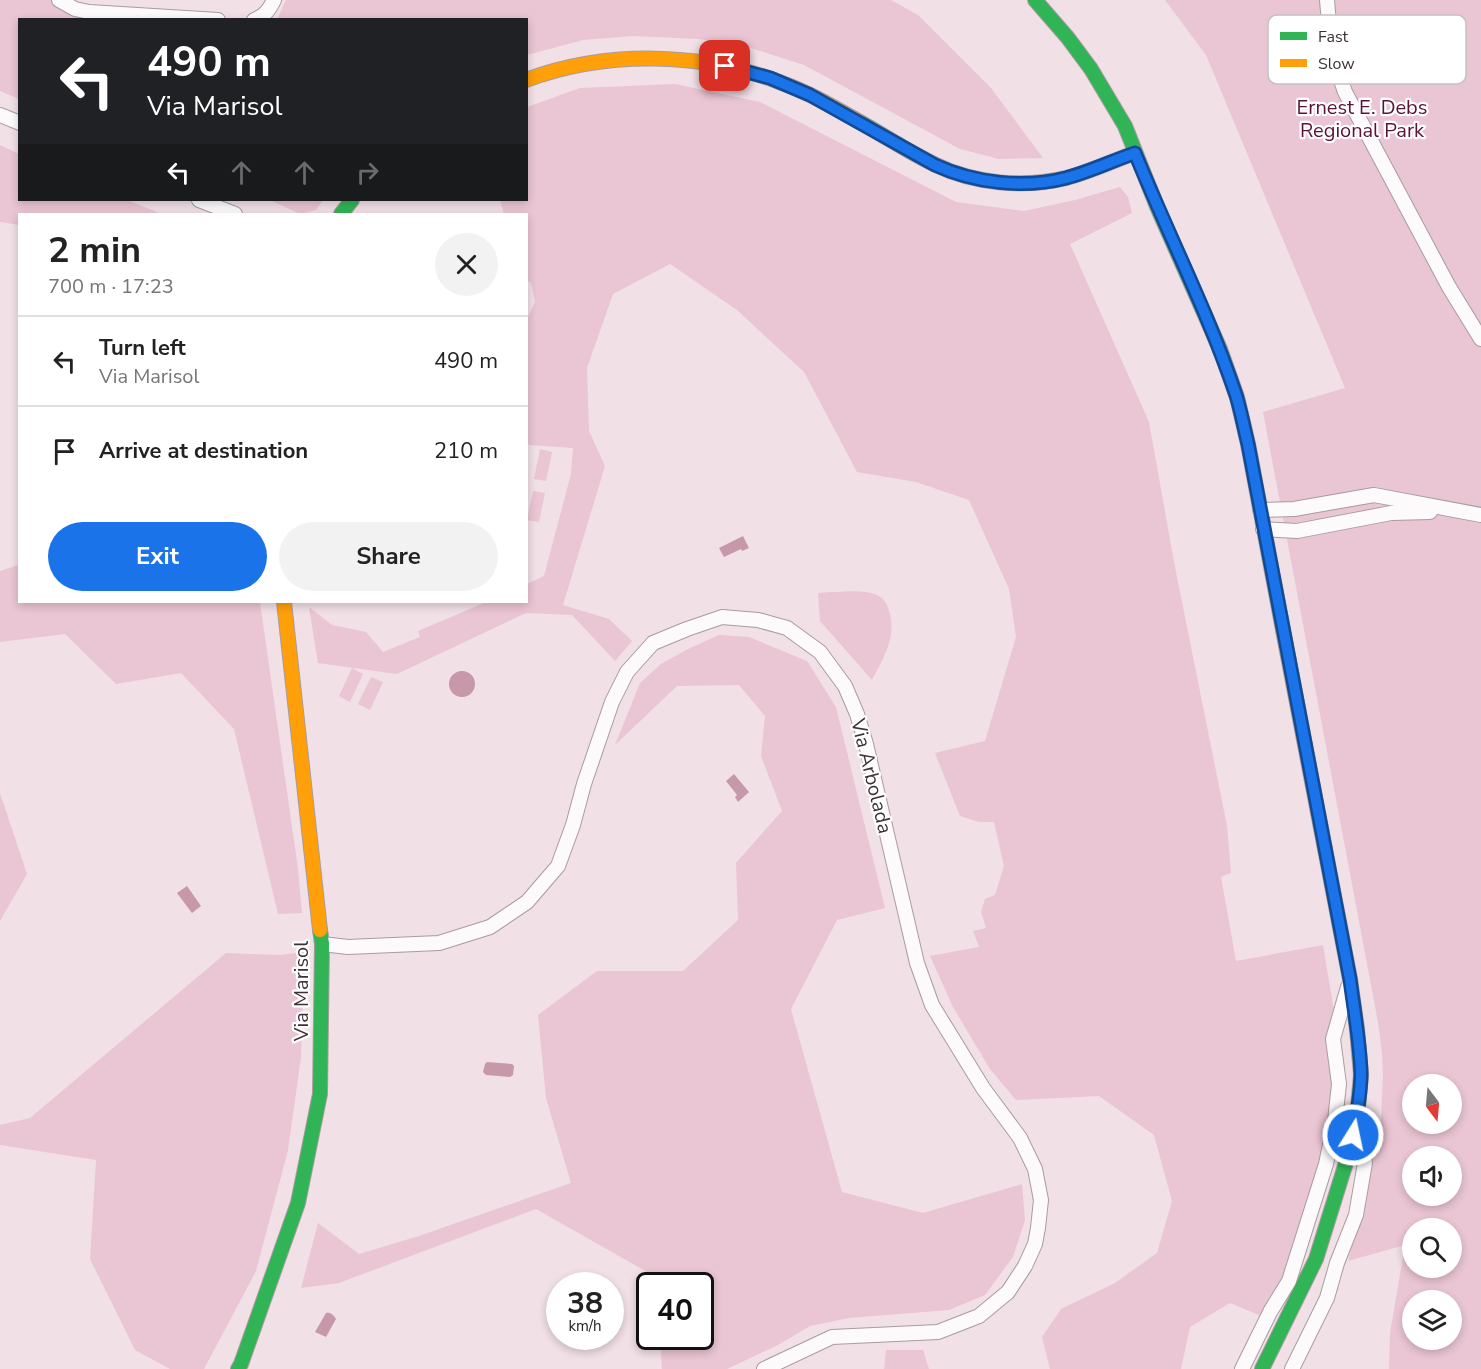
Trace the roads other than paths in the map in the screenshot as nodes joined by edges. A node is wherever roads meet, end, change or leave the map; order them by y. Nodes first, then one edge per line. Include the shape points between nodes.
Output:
1 (59, 0) edge
2 (274, 0) edge
3 (1035, 0) edge
4 (1327, 0) edge
5 (1328, 15) edge
6 (186, 18) edge
7 (258, 18) edge
8 (528, 79) edge
9 (1342, 84) edge
10 (0, 115) edge
11 (18, 122) edge
12 (1135, 153) junction
13 (202, 201) edge
14 (351, 201) edge
15 (232, 213) edge
16 (342, 213) edge
17 (1481, 339) edge
18 (1374, 495) junction
19 (1260, 510) junction
20 (1378, 516) junction
21 (1481, 518) edge
22 (1263, 529) junction
23 (284, 603) edge
24 (322, 944) junction
25 (1350, 979) junction
26 (1357, 1116) junction
27 (243, 1367) edge
28 (764, 1369) edge
29 (1242, 1369) edge
30 (1262, 1369) edge
31 (1292, 1369) edge

1 - 6 street via 89,12
2 - 7 street
3 - 12 street via 1091,69 1125,126
4 - 5 street
8 - 12 street via 557,69 609,61 664,59 710,63 770,78 810,95 935,165 985,180 1044,182
9 - 17 street
10 - 11 street
12 - 19 street via 1237,397
13 - 15 street
14 - 16 street
18 - 19 street via 1294,509
18 - 20 street
18 - 21 street
19 - 22 street
20 - 21 street via 1431,512
20 - 22 street via 1297,531
22 - 25 street
23 - 24 street, Via Marisol
24 - 27 street, Via Marisol via 320,1094 298,1203
24 - 28 street, Via Arbolada via 348,948 439,943 490,927 527,903 558,866 612,702 627,672 653,643 722,617 758,620 787,628 820,652 845,686 857,714 917,963 932,1005 982,1089 1020,1138 1035,1169 1041,1200 1035,1244 1025,1266 1008,1292 979,1316 938,1332 831,1337
25 - 26 street via 1361,1075
25 - 29 street via 1333,1039 1340,1084 1326,1164 1289,1281
26 - 30 street via 1316,1259
26 - 31 street via 1365,1163 1356,1215 1328,1298

